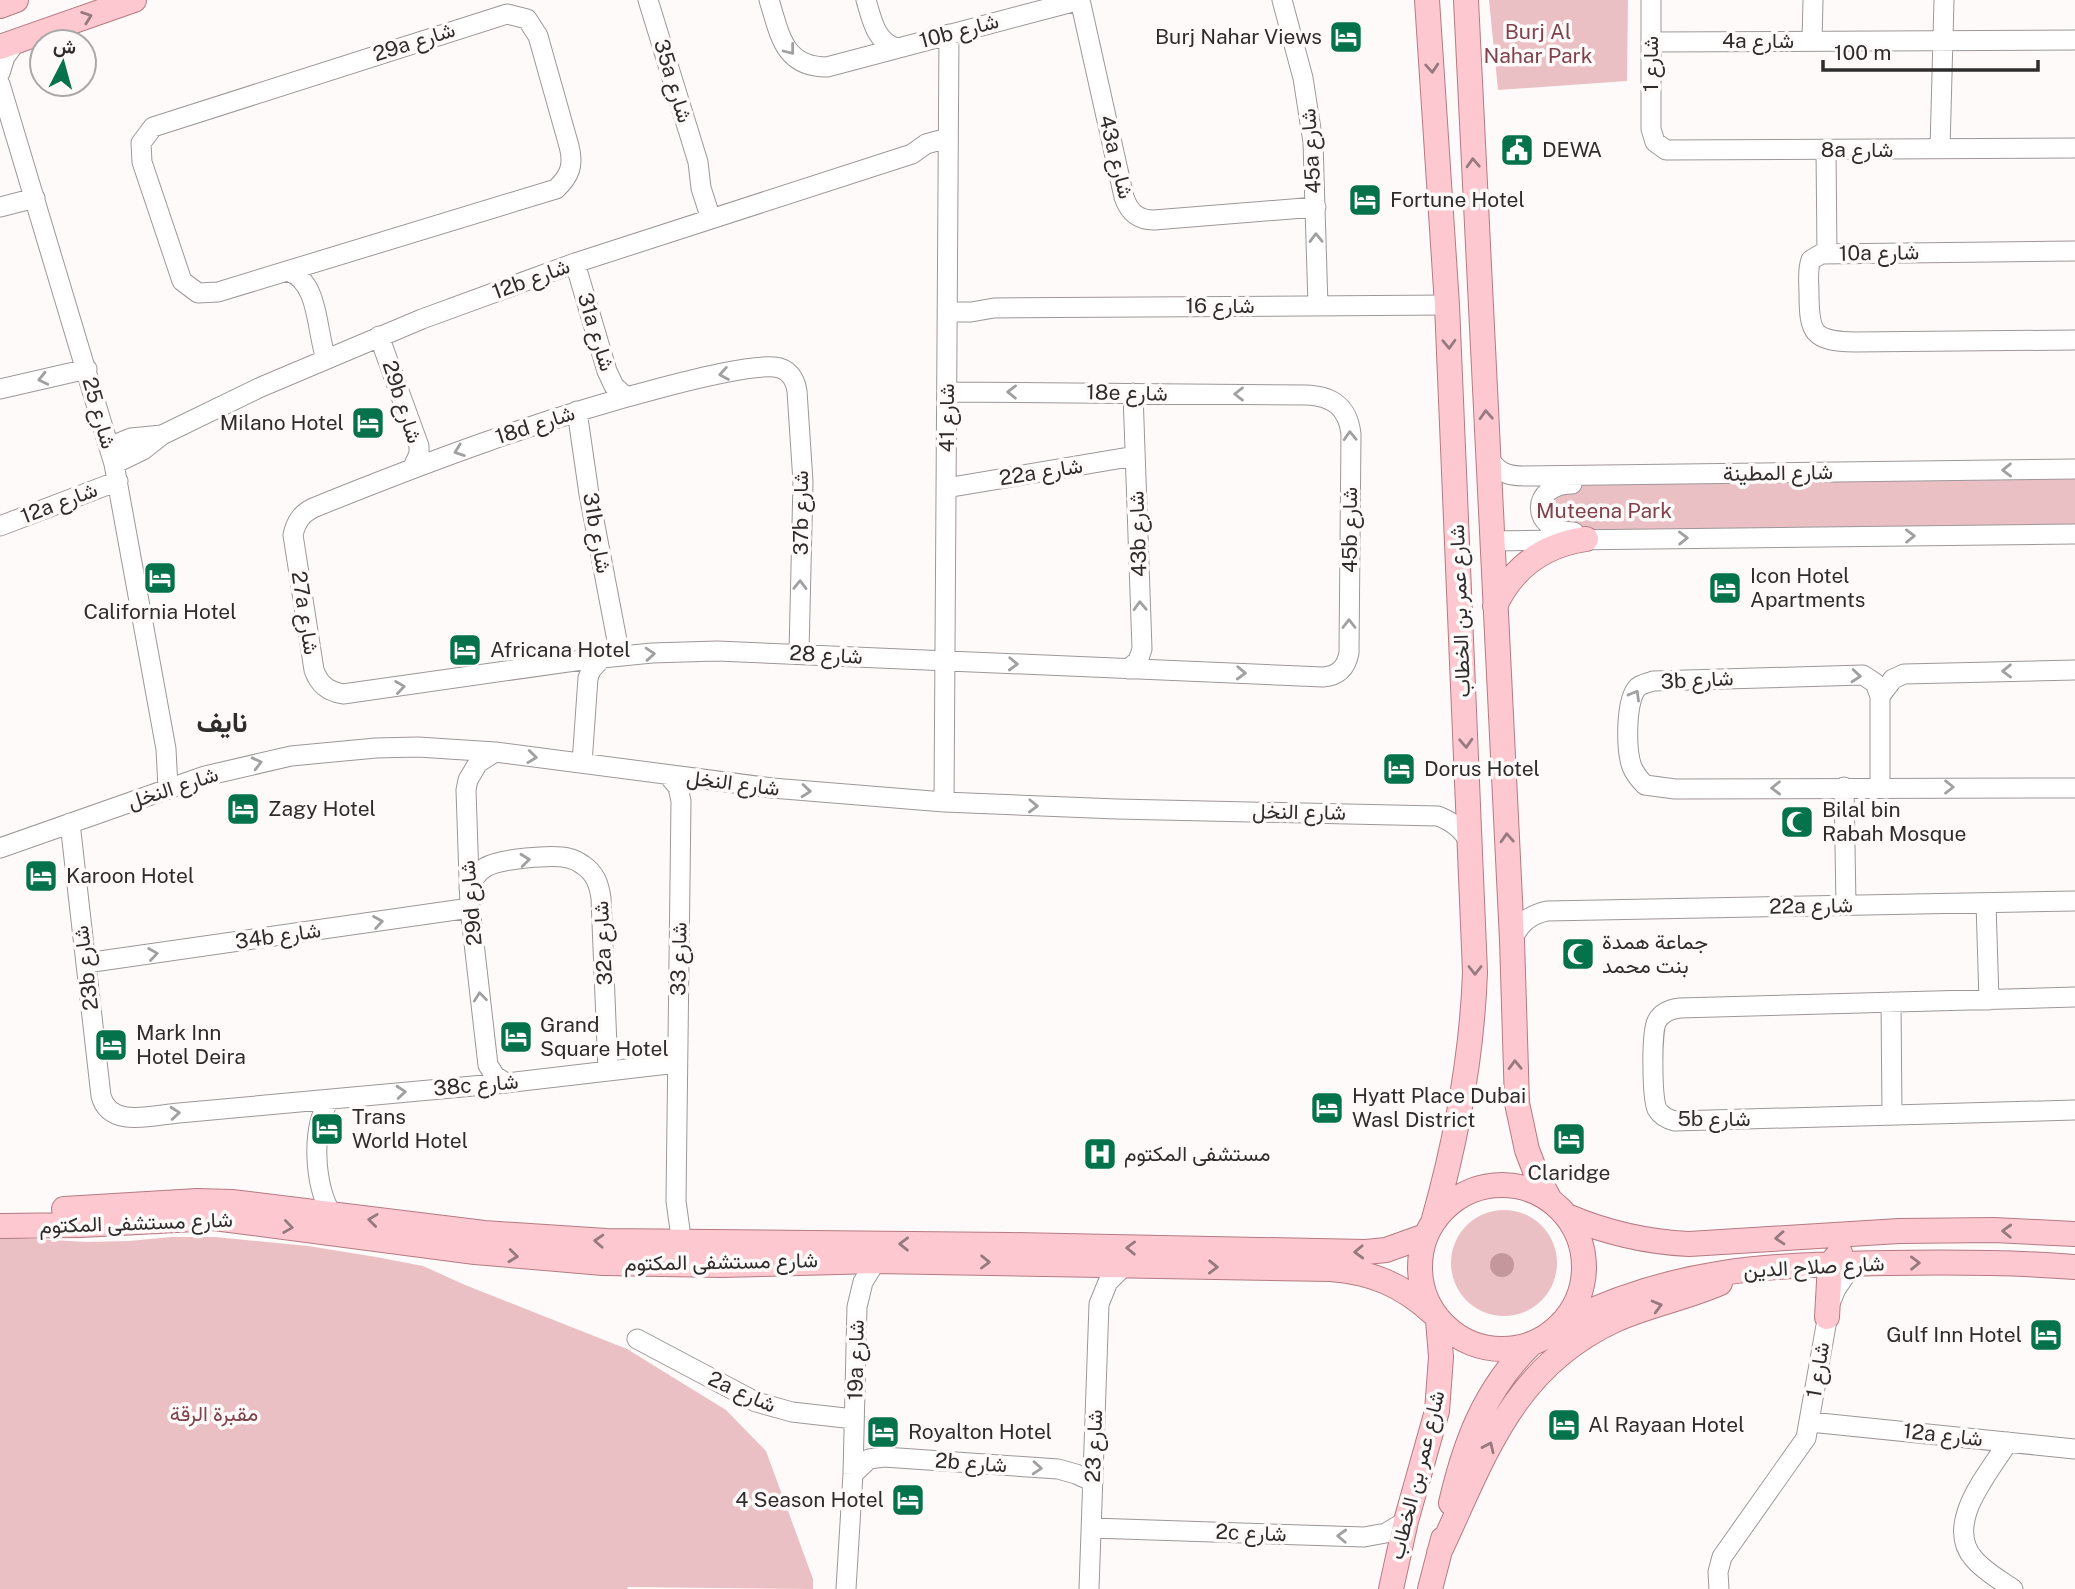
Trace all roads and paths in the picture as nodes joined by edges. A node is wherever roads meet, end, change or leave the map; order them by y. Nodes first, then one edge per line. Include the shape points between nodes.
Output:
1 (16, 0) edge
2 (134, 0) edge
3 (648, 0) edge
4 (769, 0) edge
5 (866, 0) edge
6 (1080, 0) edge
7 (1282, 0) edge
8 (1427, 0) edge
9 (1466, 0) edge
10 (1651, 0) edge
11 (1813, 0) edge
12 (1944, 0) edge
13 (0, 6) edge
14 (876, 32) junction
15 (949, 34) junction
16 (1943, 40) junction
17 (2075, 40) edge
18 (1812, 41) junction
19 (1651, 42) junction
20 (8, 45) edge
21 (896, 48) junction
22 (867, 56) junction
23 (0, 73) edge
24 (0, 84) edge
25 (1651, 129) joint
26 (948, 138) junction
27 (2075, 148) edge
28 (1940, 149) junction
29 (1826, 150) junction
30 (912, 154) junction
31 (948, 160) junction
32 (34, 198) junction
33 (0, 207) edge
34 (1316, 207) junction
35 (716, 217) junction
36 (2075, 251) edge
37 (1826, 254) junction
38 (575, 262) junction
39 (315, 263) junction
40 (288, 271) junction
41 (307, 284) junction
42 (947, 305) junction
43 (1447, 305) junction
44 (1318, 306) junction
45 (379, 336) junction
46 (2075, 340) edge
47 (331, 357) junction
48 (87, 369) junction
49 (790, 374) joint
50 (0, 389) edge
51 (947, 392) junction
52 (1133, 393) junction
53 (1307, 395) joint
54 (626, 397) junction
55 (577, 411) junction
56 (1452, 418) junction
57 (1135, 457) junction
58 (1488, 457) junction
59 (114, 464) junction
60 (413, 467) junction
61 (2075, 468) edge
62 (1712, 474) junction
63 (946, 488) junction
64 (0, 526) edge
65 (295, 527) joint
66 (2075, 534) edge
67 (1586, 539) junction
68 (1652, 539) junction
69 (1492, 541) junction
70 (1495, 606) junction
71 (799, 653) junction
72 (611, 657) junction
73 (945, 661) junction
74 (562, 662) junction
75 (1128, 669) junction
76 (2075, 670) edge
77 (1323, 677) joint
78 (587, 687) junction
79 (332, 692) joint
80 (1880, 696) junction
81 (495, 752) junction
82 (582, 763) junction
83 (668, 775) junction
84 (700, 778) junction
85 (174, 786) junction
86 (1844, 787) junction
87 (1880, 787) junction
88 (2075, 788) edge
89 (681, 801) junction
90 (944, 802) junction
91 (69, 823) junction
92 (1470, 843) junction
93 (0, 848) edge
94 (1509, 886) junction
95 (470, 898) junction
96 (2075, 901) edge
97 (1986, 902) junction
98 (1846, 905) junction
99 (1547, 911) junction
100 (1512, 940) junction
101 (86, 963) junction
102 (2075, 998) edge
103 (1989, 1000) junction
104 (1891, 1002) junction
105 (677, 1063) junction
106 (488, 1065) junction
107 (608, 1071) junction
108 (506, 1083) junction
109 (473, 1086) junction
110 (331, 1099) junction
111 (300, 1102) junction
112 (2075, 1110) edge
113 (108, 1111) joint
114 (1892, 1115) junction
115 (318, 1124) junction
116 (319, 1180) junction
117 (1559, 1208) junction
118 (0, 1210) edge
119 (300, 1210) junction
120 (331, 1214) junction
121 (0, 1226) edge
122 (1429, 1228) junction
123 (1976, 1230) junction
124 (2075, 1234) edge
125 (673, 1250) junction
126 (876, 1261) junction
127 (1075, 1264) junction
128 (1842, 1264) junction
129 (1803, 1265) junction
130 (1125, 1266) junction
131 (2075, 1267) edge
132 (1749, 1268) junction
133 (1099, 1304) junction
134 (1435, 1316) junction
135 (1827, 1317) junction
136 (1562, 1324) junction
137 (637, 1339) dead end
138 (1531, 1344) junction
139 (854, 1419) junction
140 (1810, 1422) junction
141 (2008, 1442) junction
142 (2075, 1449) edge
143 (853, 1474) junction
144 (1093, 1482) junction
145 (1406, 1521) junction
146 (1092, 1528) junction
147 (1439, 1553) junction
148 (846, 1589) edge
149 (1089, 1589) edge
150 (1391, 1589) edge
151 (1430, 1589) edge
152 (1719, 1589) edge
153 (2013, 1589) edge

1 - 13 main road
20 -> 2 main road
3 - 35 street, 35a شارع via 698,162 701,188
4 -> 22 street, 10b شارع via 794,58 827,67
5 - 14 street
6 - 15 street, 10b شارع
6 - 34 street, 43a شارع via 1124,197 1132,212 1154,220
7 - 34 street, 45a شارع via 1310,110
8 -> 43 main road, شارع عمر بن الخطاب
58 -> 9 main road, شارع عمر بن الخطاب
10 - 19 street, شارع 1
11 - 18 street
12 - 16 street
14 - 21 street
14 - 22 street
15 - 21 street, 10b شارع
15 - 26 street, شارع 41
16 - 17 street, 4a شارع
16 - 18 street, 4a شارع
16 - 28 street
18 - 19 street, 4a شارع
19 - 25 street, شارع 1
20 - 23 street
21 - 22 street, 10b شارع
24 - 32 street, شارع 25
25 - 29 street, 8a شارع via 1655,142 1673,151
26 - 30 street, 12b شارع
26 - 31 street, شارع 41
27 - 28 street, 8a شارع
28 - 29 street, 8a شارع
29 - 37 street
30 - 31 street, 12b شارع
30 - 35 street, 12b شارع
31 - 42 street, شارع 41
32 - 33 street
32 - 48 street, شارع 25
44 -> 34 street, 45a شارع
35 - 38 street, 12b شارع
36 - 37 street, 10a شارع
37 - 46 street, 10a شارع via 1815,256 1809,266 1810,324 1825,340
38 - 45 street, 12b شارع
38 - 54 street, 31a شارع via 607,371
39 - 40 street, 29a شارع
39 - 40 street, 29a شارع via 544,194 565,181 572,158 538,36 527,19 497,16 162,123 146,134 141,143 142,162 178,271 189,288 208,294
39 - 41 street
40 - 41 street
41 - 47 street via 320,340
42 - 44 street, شارع 16 via 968,299 994,309
42 - 51 street, شارع 41
43 - 44 street, شارع 16
43 -> 56 main road, شارع عمر بن الخطاب
45 - 47 street, 12b شارع
45 - 60 street, 29b شارع via 419,446
47 - 59 street, 12b شارع via 162,435 138,437
48 -> 50 street
48 - 59 street, شارع 25
49 -> 54 street, 18d شارع via 764,368
71 -> 49 street, 37b شارع via 803,482 796,382
52 -> 51 street, 18e شارع
51 - 63 street, شارع 41
53 -> 52 street, 18e شارع
52 - 57 street, 43b شارع
77 -> 53 street, 45b شارع via 1338,673 1349,653 1351,434 1349,421 1333,401
54 - 55 street, 18d شارع
55 -> 60 street, 18d شارع
55 - 72 street, 31b شارع
56 - 69 main road via 1464,439 1472,524
56 -> 92 main road, شارع عمر بن الخطاب
57 - 63 street, 22a شارع
75 -> 57 street, 43b شارع via 1138,661 1142,649
58 - 62 street, شارع المطينة via 1509,476
58 - 69 main road, شارع عمر بن الخطاب
59 - 64 street, 12a شارع
59 - 85 street, شارع 25
60 - 65 street, 18d شارع via 305,512
61 -> 62 street, شارع المطينة
62 - 68 street via 1683,482 1564,484 1544,495 1540,506 1548,526 1556,531
63 - 73 street, شارع 41
65 - 79 street, 27a شارع via 313,670
68 -> 66 street
67 - 68 street
67 - 69 street
67 - 70 main road via 1534,557 1510,580
69 - 70 main road, شارع عمر بن الخطاب
94 -> 70 main road, شارع عمر بن الخطاب
72 -> 71 street, شارع 28 via 717,651
71 - 73 street, شارع 28
72 - 74 street, شارع 28
72 - 78 street via 591,670
73 -> 75 street, شارع 28
73 - 90 street, شارع 41
74 - 78 street via 577,672
79 -> 74 street, شارع 28 via 366,692
75 -> 77 street, شارع 28
76 -> 80 street via 1904,674 1893,679
78 - 82 street
86 -> 80 street, 3b شارع via 1675,789 1645,785 1630,757 1633,695 1640,685 1653,681 1855,675 1870,678
80 - 87 street
81 -> 82 street, شارع النخل
85 -> 81 street, شارع النخل via 266,761 325,752 418,747
81 - 95 street, 29d شارع via 478,763 468,780
82 - 83 street, شارع النخل
83 - 84 street, شارع النخل
83 - 89 street, شارع 33 via 678,787
84 - 89 street
84 -> 90 street, شارع النخل
85 - 91 street, شارع النخل
86 - 87 street, 3b شارع
86 - 98 street
87 -> 88 street, 3b شارع
89 - 105 street, شارع 33
90 -> 92 street, شارع النخل via 1423,814 1452,821
91 - 93 street, شارع النخل
91 - 101 street, 23b شارع
92 -> 122 main road, شارع عمر بن الخطاب via 1475,972 1470,1050 1458,1126
94 - 99 street, 22a شارع via 1525,904
94 - 100 main road, شارع عمر بن الخطاب
101 -> 95 street, 34b شارع
106 -> 95 street, 29d شارع
95 -> 107 street, 32a شارع via 478,872 495,863 568,858 592,872 601,898
96 - 97 street, 22a شارع
97 - 98 street, 22a شارع
97 - 103 street
98 - 99 street, 22a شارع
99 - 100 street, 22a شارع via 1525,920
117 -> 100 main road, شارع عمر بن الخطاب via 1537,1176 1517,1103
101 - 113 street, 23b شارع via 101,1096
102 - 103 street, 5b شارع
103 - 104 street, 5b شارع
104 - 114 street
104 - 114 street, 5b شارع via 1672,1009 1658,1019 1654,1036 1656,1105 1669,1119
105 - 107 street, 38c شارع
105 - 125 street, شارع 33 via 676,1201 670,1217
106 - 108 street
106 - 109 street
107 - 108 street, 38c شارع
108 - 109 street, 38c شارع
110 -> 109 street, 38c شارع
110 - 111 street, 38c شارع
110 - 115 street
113 -> 111 street, 38c شارع via 126,1117
111 - 115 street via 312,1111
112 - 114 street, 5b شارع
115 - 116 street
116 - 119 street via 313,1197
116 - 120 street
117 - 122 main road via 1527,1188 1501,1184 1476,1188 1452,1200
123 -> 117 main road, شارع صلاح الدين via 1677,1244 1625,1237
117 - 136 main road via 1577,1233 1584,1272 1581,1291
118 - 119 main road, شارع مستشفى المكتوم via 197,1201
119 - 120 main road, شارع مستشفى المكتوم
125 -> 120 main road, شارع مستشفى المكتوم
121 -> 125 main road, شارع مستشفى المكتوم via 214,1217 475,1252 603,1263
122 -> 125 main road, شارع مستشفى المكتوم via 1386,1250 1366,1252 954,1244
122 - 134 main road via 1419,1269
124 -> 123 main road, شارع صلاح الدين
123 - 128 main road via 1954,1241 1849,1248 1840,1252
125 - 126 main road, شارع مستشفى المكتوم
126 -> 127 main road, شارع مستشفى المكتوم
126 - 139 street, 19a شارع via 863,1282 857,1307
127 - 130 main road, شارع مستشفى المكتوم
127 - 133 street, شارع 23 via 1092,1281
128 - 129 main road, شارع صلاح الدين
128 -> 131 main road, شارع صلاح الدين
128 - 135 main road
129 - 132 main road, شارع صلاح الدين
129 - 135 street, شارع 1 via 1819,1290
130 - 133 street, شارع 23 via 1108,1282
130 -> 134 main road, شارع مستشفى المكتوم via 1353,1271 1396,1285
132 - 136 main road, شارع صلاح الدين via 1644,1289
147 -> 132 main road via 1499,1425 1541,1370 1564,1350 1616,1320 1698,1292
133 - 144 street, شارع 23
134 - 138 main road via 1453,1334 1480,1346 1511,1349
134 - 145 main road, شارع عمر بن الخطاب via 1441,1357 1437,1411
135 - 140 street, شارع 1
136 - 138 main road
137 - 139 street, 2a شارع via 756,1402 792,1412
138 - 147 main road, شارع عمر بن الخطاب via 1500,1379 1474,1425
139 - 143 street, 19a شارع
140 - 141 street, 12a شارع
140 - 152 street, شارع 1 via 1804,1443 1722,1557
141 - 142 street, 12a شارع
141 - 153 street via 1968,1507 1962,1532 1971,1557
143 -> 144 street, 2b شارع via 863,1463 884,1457 1058,1469
143 - 148 street, 19a شارع
144 - 146 street, شارع 23
145 -> 146 street, 2c شارع via 1386,1533 1364,1537
145 - 150 main road, شارع عمر بن الخطاب
146 - 149 street, شارع 23
147 - 151 main road, شارع عمر بن الخطاب

